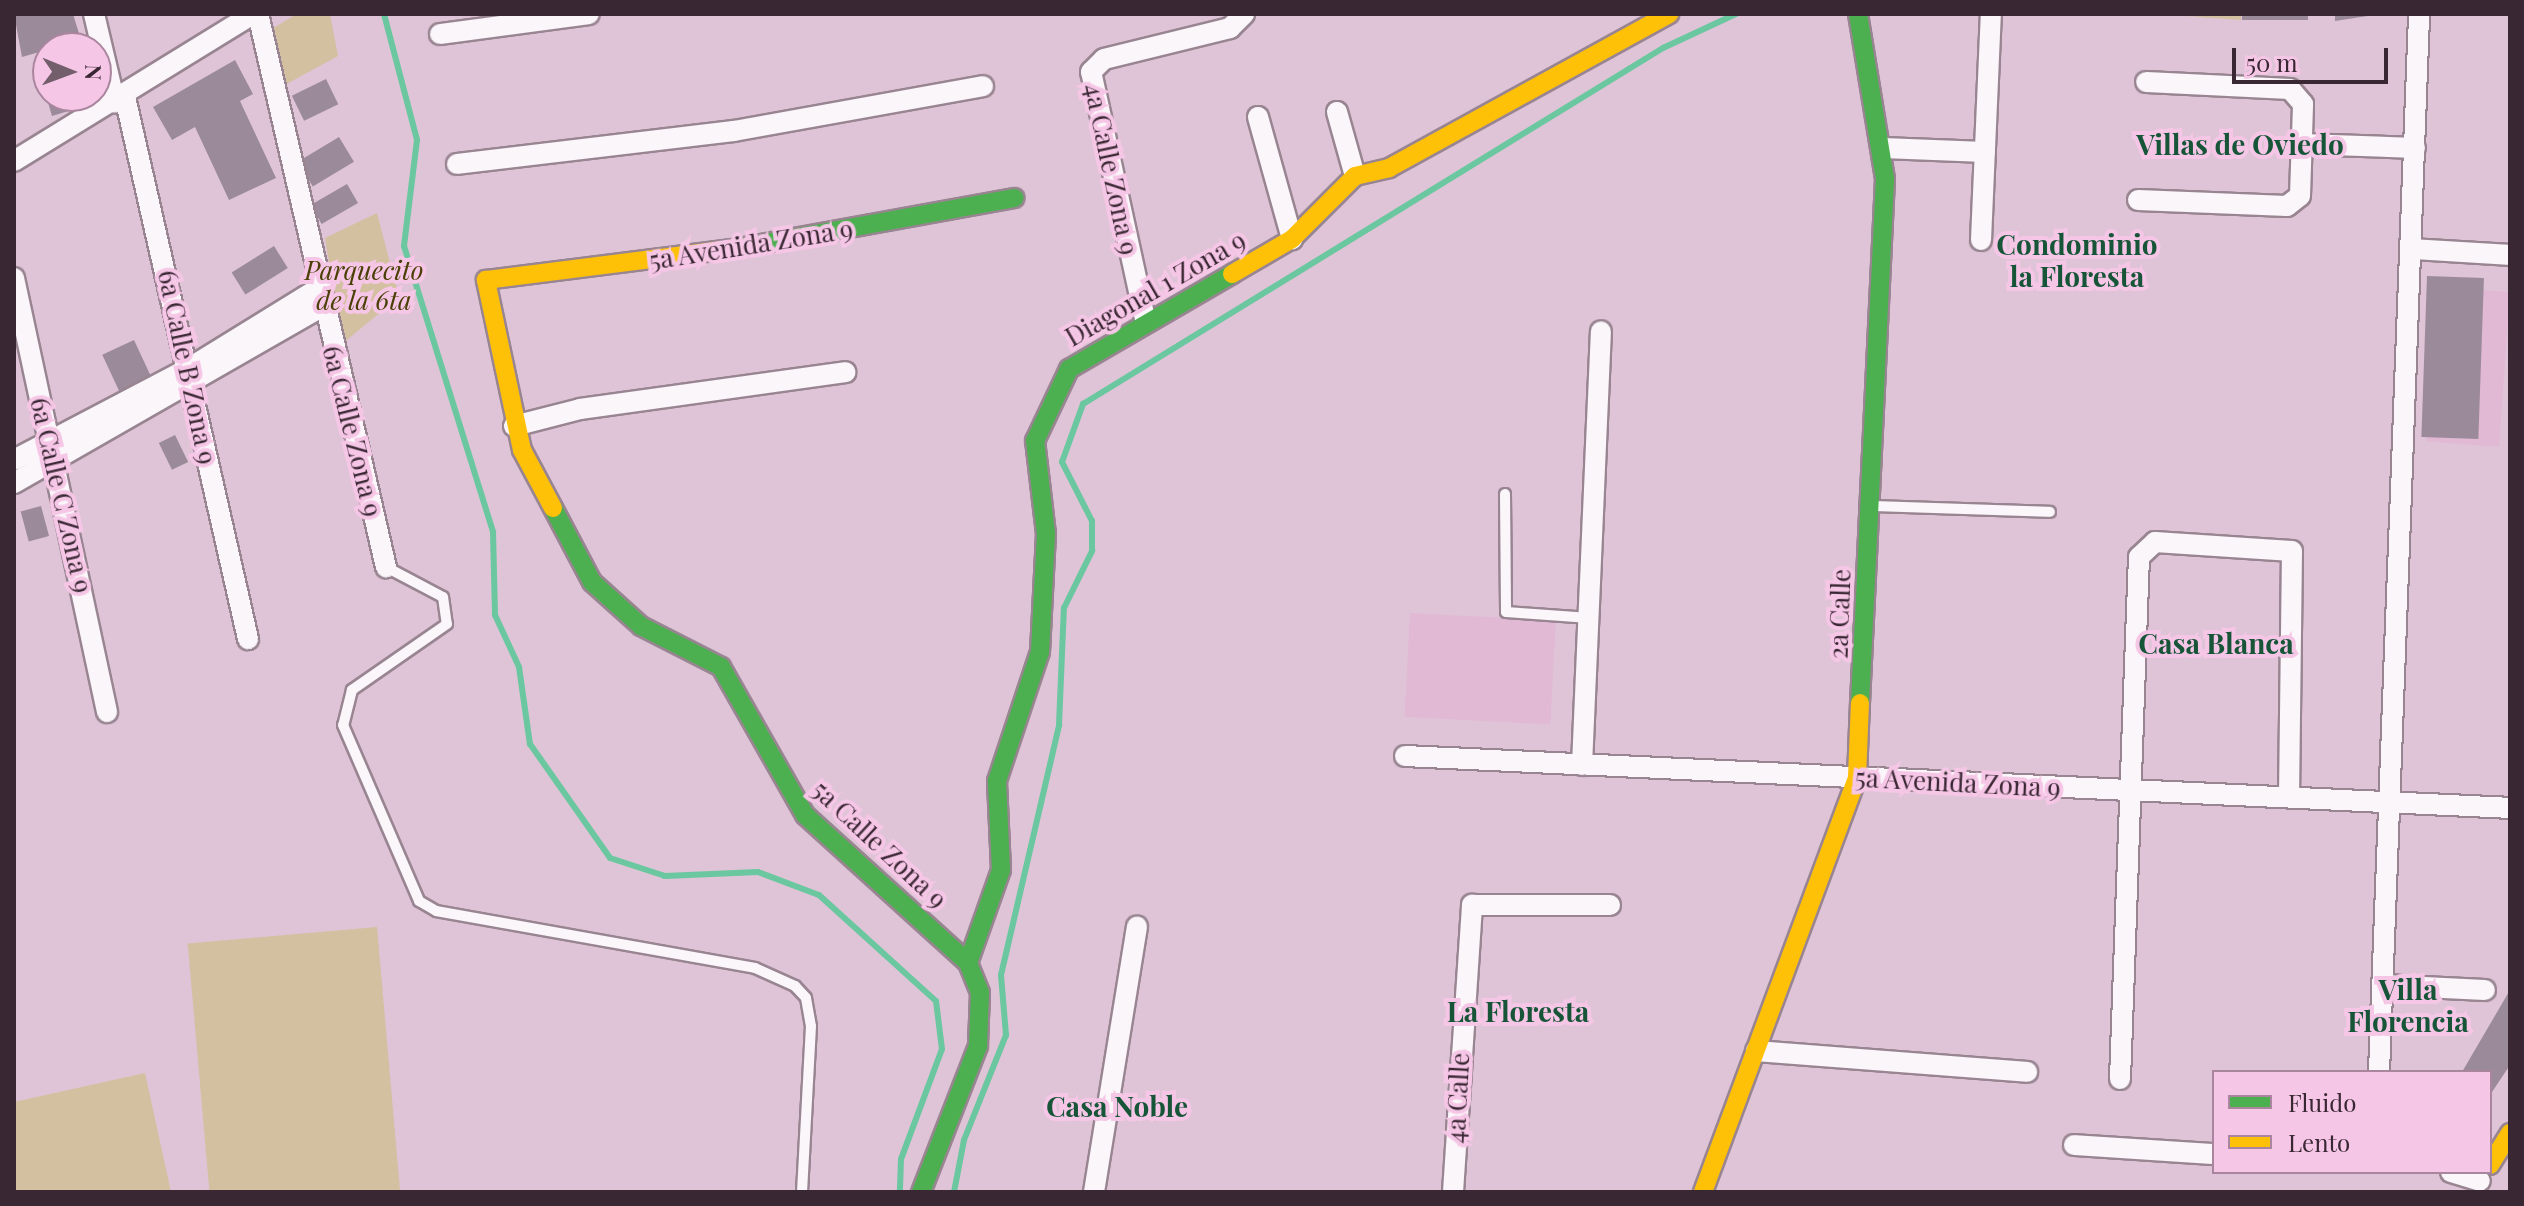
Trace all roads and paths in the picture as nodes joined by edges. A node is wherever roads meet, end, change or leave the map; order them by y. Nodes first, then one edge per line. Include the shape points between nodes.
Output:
1 (94, 14) edge
2 (256, 14) edge
3 (589, 14) edge
4 (1244, 14) edge
5 (1669, 14) edge
6 (1858, 14) edge
7 (1991, 14) edge
8 (2419, 14) edge
9 (440, 34) dead end
10 (2146, 82) dead end
11 (983, 86) dead end
12 (120, 100) junction
13 (1337, 112) dead end
14 (1258, 117) dead end
15 (2302, 144) junction
16 (1883, 148) junction
17 (2415, 148) junction
18 (1985, 152) junction
19 (14, 161) edge
20 (457, 164) dead end
21 (1355, 176) junction
22 (1015, 198) dead end
23 (2138, 200) dead end
24 (1292, 239) junction
25 (1981, 240) dead end
26 (2412, 249) junction
27 (2510, 255) edge
28 (14, 278) edge
29 (486, 280) joint
30 (321, 297) junction
31 (1145, 319) junction
32 (1601, 331) dead end
33 (845, 372) dead end
34 (192, 377) junction
35 (514, 426) junction
36 (50, 443) junction
37 (14, 460) edge
38 (54, 464) junction
39 (14, 483) edge
40 (1505, 494) dead end
41 (1869, 506) junction
42 (2050, 512) dead end
43 (386, 567) joint
44 (1590, 618) junction
45 (248, 639) dead end
46 (107, 712) dead end
47 (1405, 756) dead end
48 (1582, 765) junction
49 (1857, 777) junction
50 (2131, 790) junction
51 (2289, 797) junction
52 (2391, 802) junction
53 (2510, 808) edge
54 (1610, 905) dead end
55 (1137, 926) dead end
56 (968, 963) junction
57 (2383, 985) junction
58 (2485, 990) dead end
59 (1756, 1051) junction
60 (2379, 1070) edge
61 (2027, 1072) dead end
62 (2120, 1079) dead end
63 (2510, 1133) edge
64 (2074, 1145) dead end
65 (2212, 1154) edge
66 (2492, 1162) edge
67 (2461, 1174) edge
68 (2482, 1178) edge
69 (802, 1192) edge
70 (921, 1192) edge
71 (1094, 1192) edge
72 (1453, 1192) edge
73 (1703, 1192) edge

1 - 12 street, 6a Calle B Zona 9
2 - 12 street
2 - 30 street, 6a Calle Zona 9
3 - 9 street
4 - 31 street, 4a Calle Zona 9 via 1230,28 1093,66
5 - 21 street, Diagonal 1 Zona 9 via 1389,168
6 - 16 street, 2a Calle
7 - 18 street
8 - 17 street
10 - 15 street via 2290,89 2303,104
11 - 20 street via 734,131
12 - 19 street
12 - 34 street, 6a Calle B Zona 9
13 - 21 street
14 - 24 street
15 - 17 street
15 - 23 street via 2300,196 2287,206
16 - 18 street
16 - 41 street, 2a Calle
17 - 26 street
18 - 25 street
21 - 24 street, Diagonal 1 Zona 9
22 - 29 street, 5a Avenida Zona 9 via 763,245
24 - 31 street, Diagonal 1 Zona 9
26 - 27 street
26 - 52 street
28 - 36 street, 6a Calle C Zona 9
29 - 35 street, 5a Calle Zona 9
30 - 34 street
30 - 43 street, 6a Calle Zona 9
31 - 56 street, Diagonal 1 Zona 9 via 1069,369 1035,441 1046,534 1040,652 997,781 1001,870
32 - 44 street
33 - 35 street via 580,409
34 - 36 street
34 - 38 street
34 - 45 street, 6a Calle B Zona 9
35 - 56 street, 5a Calle Zona 9 via 592,582 641,626 721,667 805,815
36 - 37 street
36 - 38 street, 6a Calle C Zona 9
38 - 39 street
38 - 46 street, 6a Calle C Zona 9
40 - 44 lane via 1506,612
41 - 42 lane
41 - 49 street, 2a Calle
43 - 69 lane via 443,597 447,624 352,690 343,725 419,901 436,911 755,968 795,986 806,998 811,1026
44 - 48 street
47 - 48 street, 5a Avenida Zona 9
48 - 49 street, 5a Avenida Zona 9
49 - 50 street, 5a Avenida Zona 9
49 - 59 street, 2a Calle
50 - 51 street, 5a Avenida Zona 9
50 - 51 street via 2139,557 2155,542 2281,545 2297,563
50 - 62 street
51 - 52 street, 5a Avenida Zona 9
52 - 53 street, 5a Avenida Zona 9
52 - 57 street
54 - 72 street, 4a Calle via 1472,905
55 - 71 street
56 - 70 street via 980,993 978,1046
57 - 58 street
57 - 60 street
59 - 61 street
59 - 73 street, 2a Calle
63 - 66 street
64 - 65 street
67 - 68 street

